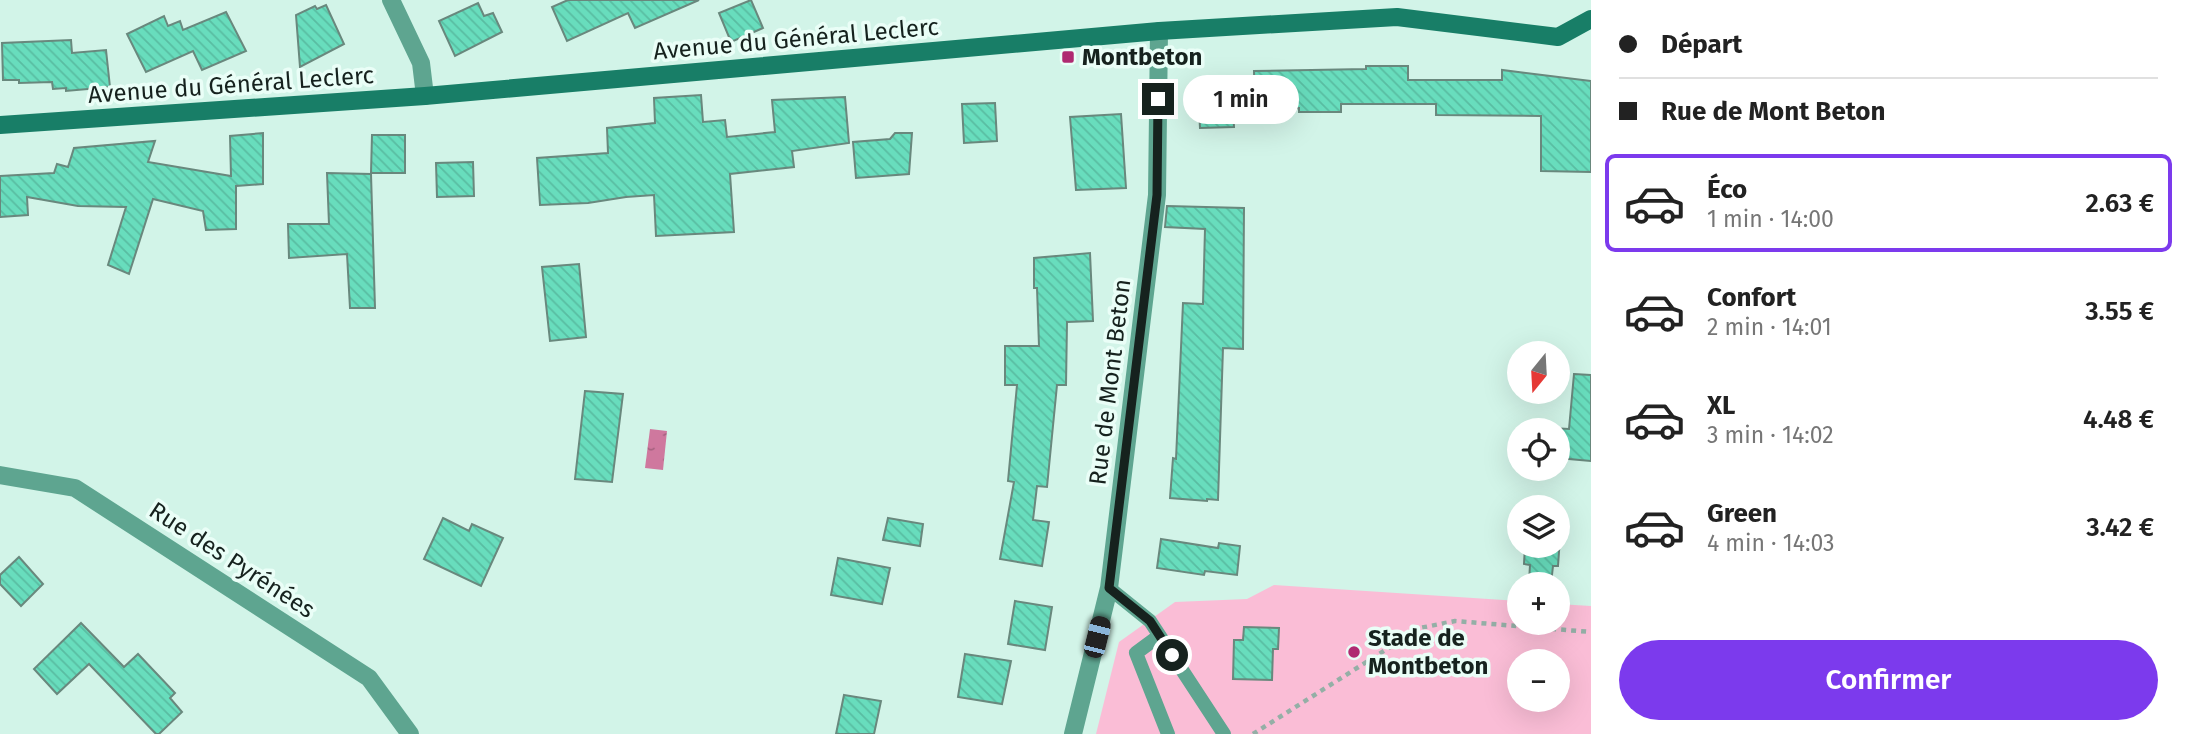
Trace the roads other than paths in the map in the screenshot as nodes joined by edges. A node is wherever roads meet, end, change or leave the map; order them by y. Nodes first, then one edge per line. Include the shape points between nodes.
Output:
1 (391, 0) edge
2 (1591, 19) edge
3 (1159, 31) junction
4 (425, 96) junction
5 (0, 125) edge
6 (0, 475) edge
7 (1109, 588) junction
8 (1159, 636) junction
9 (410, 734) edge
10 (1073, 734) edge
11 (1168, 734) edge
12 (1224, 734) edge

1 - 4 street via 421,63
2 - 3 main road, Avenue du Général Leclerc via 1558,37 1397,17
3 - 4 main road, Avenue du Général Leclerc
3 - 7 street, Rue de Mont Beton via 1157,195
4 - 5 main road, Avenue du Général Leclerc
6 - 9 street, Rue des Pyrénées via 75,488 369,678
7 - 8 lane via 1150,621
7 - 10 street, Rue de Mont Beton
8 - 11 lane via 1136,653
8 - 12 lane

